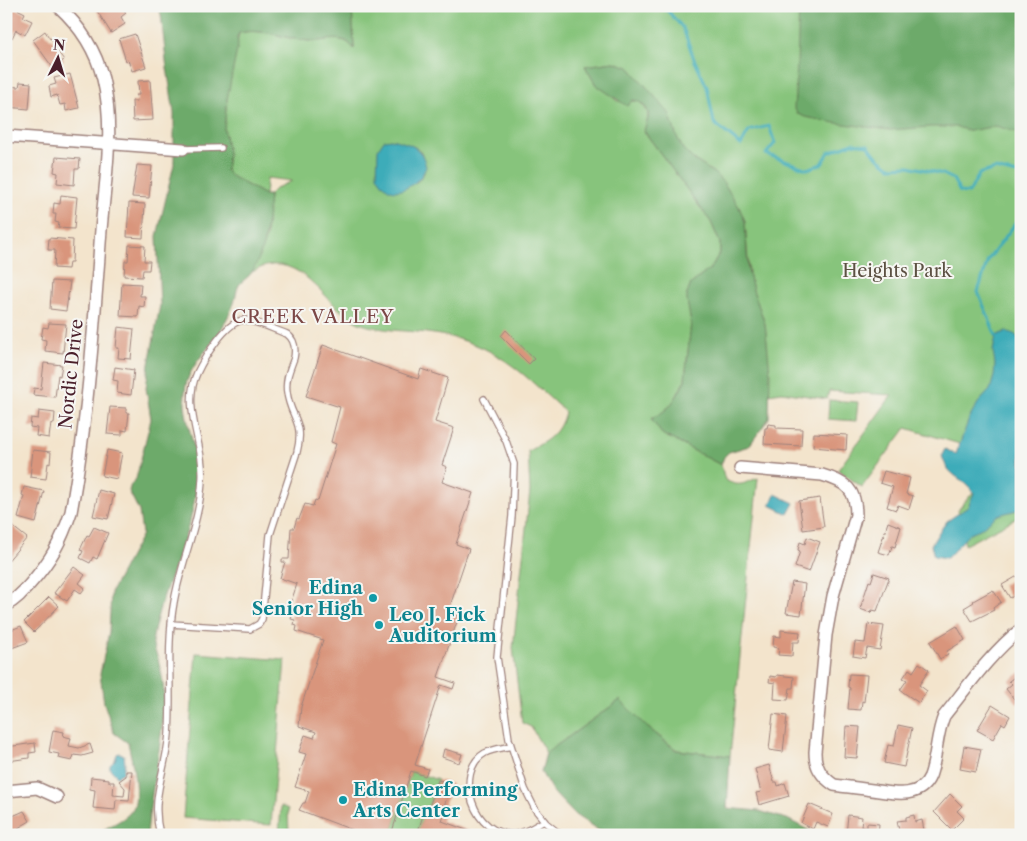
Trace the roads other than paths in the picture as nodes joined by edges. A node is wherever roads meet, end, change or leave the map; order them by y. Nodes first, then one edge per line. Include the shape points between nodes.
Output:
1 (58, 6) edge
2 (6, 136) edge
3 (108, 143) junction
4 (221, 148) dead end
5 (183, 149) joint
6 (484, 399) dead end
7 (740, 468) dead end
8 (6, 605) edge
9 (170, 624) junction
10 (1021, 629) edge
11 (511, 746) junction
12 (6, 792) edge
13 (57, 797) dead end
14 (544, 821) junction
15 (160, 835) edge
16 (561, 835) edge

1 - 3 street, Nordic Drive via 83,34 97,61 108,104
2 - 3 street
3 - 5 street
3 - 8 street, Nordic Drive via 93,346 71,512 54,553 22,593
4 - 5 lane
6 - 11 lane via 514,464 512,516 497,657
7 - 10 street via 832,478 847,486 856,504 826,635 815,752 818,769 834,784 899,794 924,786 930,776 944,716 1007,640
9 - 9 lane via 250,629 262,619 270,535 297,452 300,430 287,393 287,378 296,348 292,338 250,321 230,326 193,382 191,404 202,458 202,480
9 - 15 lane via 168,735 155,814
11 - 14 lane via 525,789
11 - 14 lane via 485,753 478,759 471,776 472,803 484,822 504,833 526,832
12 - 13 street via 37,788
14 - 16 lane

